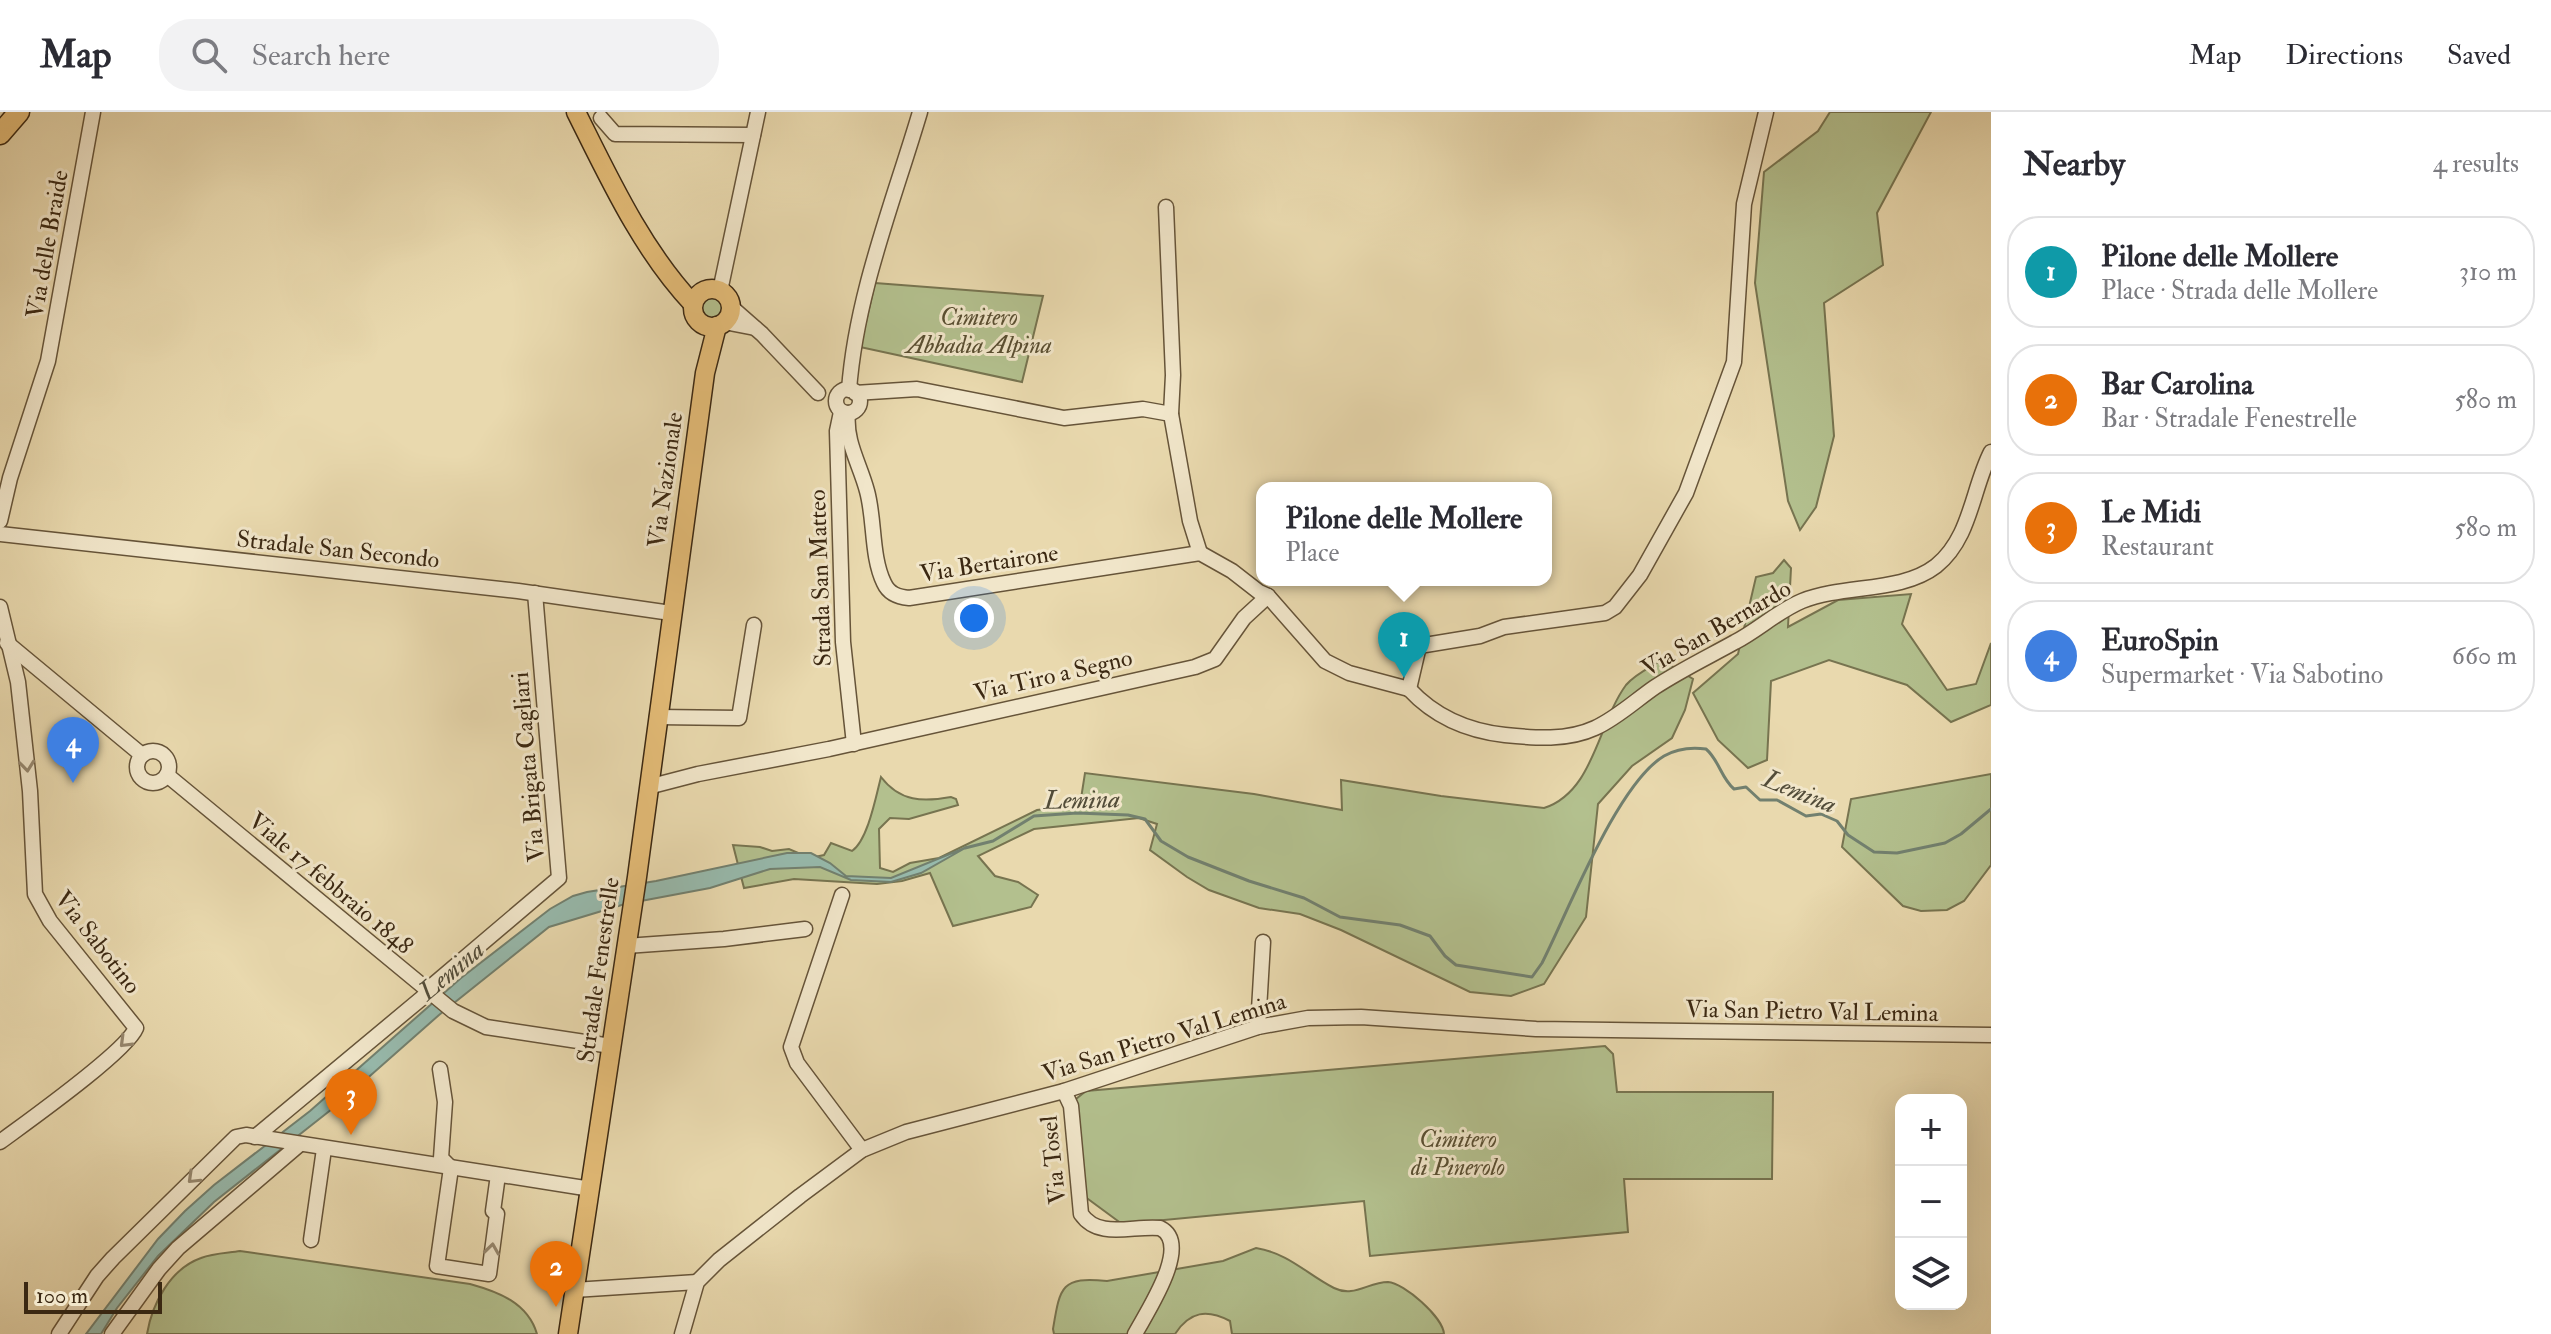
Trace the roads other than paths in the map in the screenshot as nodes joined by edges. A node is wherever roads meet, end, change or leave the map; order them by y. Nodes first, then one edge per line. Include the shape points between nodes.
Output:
1 (7, 112) edge
2 (19, 112) edge
3 (93, 112) edge
4 (576, 112) edge
5 (758, 112) edge
6 (920, 112) edge
7 (1766, 112) edge
8 (601, 115) edge
9 (0, 121) edge
10 (587, 133) junction
11 (0, 134) edge
12 (753, 135) junction
13 (1166, 207) dead end
14 (697, 299) junction
15 (719, 314) junction
16 (845, 402) junction
17 (1171, 414) junction
18 (1991, 452) edge
19 (0, 521) edge
20 (0, 534) edge
21 (1200, 553) junction
22 (535, 593) junction
23 (1268, 596) junction
24 (0, 607) edge
25 (671, 613) junction
26 (754, 625) dead end
27 (5, 642) edge
28 (1409, 689) junction
29 (657, 717) junction
30 (854, 744) junction
31 (142, 755) junction
32 (167, 775) junction
33 (648, 787) junction
34 (842, 895) dead end
35 (805, 929) dead end
36 (1263, 942) dead end
37 (626, 946) junction
38 (430, 994) junction
39 (1258, 1027) junction
40 (1991, 1035) edge
41 (611, 1046) junction
42 (440, 1069) dead end
43 (1064, 1091) junction
44 (255, 1137) junction
45 (0, 1142) edge
46 (295, 1144) junction
47 (324, 1149) junction
48 (862, 1150) junction
49 (451, 1168) junction
50 (498, 1175) junction
51 (591, 1189) junction
52 (311, 1240) dead end
53 (697, 1282) junction
54 (574, 1290) junction
55 (59, 1334) edge
56 (112, 1334) edge
57 (568, 1334) edge
58 (682, 1334) edge
59 (1135, 1334) edge

1 - 9 highway
2 - 11 highway
3 - 19 street, Via delle Braide via 48,361
4 - 10 main road
5 - 12 street, Via Nazionale
6 - 16 street via 861,310
7 - 28 street via 1744,204 1734,362 1686,493 1640,575 1605,613 1419,646
8 - 10 street
8 - 12 street via 615,134
10 - 14 main road via 650,251 670,280
12 - 15 street, Via Nazionale
13 - 17 street
14 - 15 main road, Via Nazionale via 694,315
14 - 15 main road via 712,289
15 - 16 street via 755,328 818,393
15 - 25 main road, Via Nazionale
16 - 17 street via 917,389 1064,418 1143,409
16 - 21 street, Via Bertairone via 882,580 894,595 909,598
16 - 30 street, Strada San Matteo via 837,431 842,628
17 - 21 street
18 - 28 street, Via San Bernardo via 1963,530 1936,566 1894,585 1849,589 1800,602 1595,728 1543,738 1472,729 1433,710
20 - 22 street, Stradale San Secondo
21 - 23 street
22 - 25 street, Stradale San Secondo
22 - 38 street, Via Brigata Cagliari via 559,878
23 - 28 street via 1325,661
23 - 30 street, Via Tiro a Segno via 1244,618 1215,659 1195,667
24 - 27 street, Via Sabotino
25 - 29 main road, Stradale Fenestrelle
26 - 29 street via 739,718
27 - 31 street, Viale 17 febbraio 1848
27 -> 45 street, Via Sabotino via 18,682 35,894 50,921 136,1028 133,1037
29 - 33 main road, Stradale Fenestrelle
30 - 33 street, Via Tiro a Segno
31 - 32 street, Viale 17 febbraio 1848 via 162,753 168,760
31 - 32 street, Viale 17 febbraio 1848 via 137,769 145,781 160,782
32 - 38 street, Viale 17 febbraio 1848
33 - 37 main road, Stradale Fenestrelle
34 - 48 street via 791,1047 797,1063
35 - 37 street
36 - 39 street
37 - 41 main road, Stradale Fenestrelle
38 - 41 street, Viale 17 febbraio 1848 via 486,1027
38 - 44 street, Via Brigata Cagliari
39 - 40 street, Via San Pietro Val Lemina via 1308,1018 1361,1017 1536,1029
39 - 43 street, Via San Pietro Val Lemina
41 - 51 main road, Stradale Fenestrelle
42 - 49 street via 445,1102 441,1158
43 - 48 street, Via San Pietro Val Lemina via 906,1132
43 - 59 street, Via Tosel via 1071,1106 1081,1214 1110,1231 1160,1228 1171,1241 1168,1270
44 - 46 street
44 -> 55 street, Via Brigata Cagliari via 236,1137 148,1222 97,1276
46 - 47 street
46 - 56 street via 178,1248
47 - 49 street
47 - 52 street
48 - 53 street, Via San Pietro Val Lemina
49 - 50 street
49 -> 50 street via 437,1266 489,1274
50 - 51 street
51 - 54 main road, Stradale Fenestrelle
53 - 54 street
53 - 58 street
54 - 57 main road, Stradale Fenestrelle

